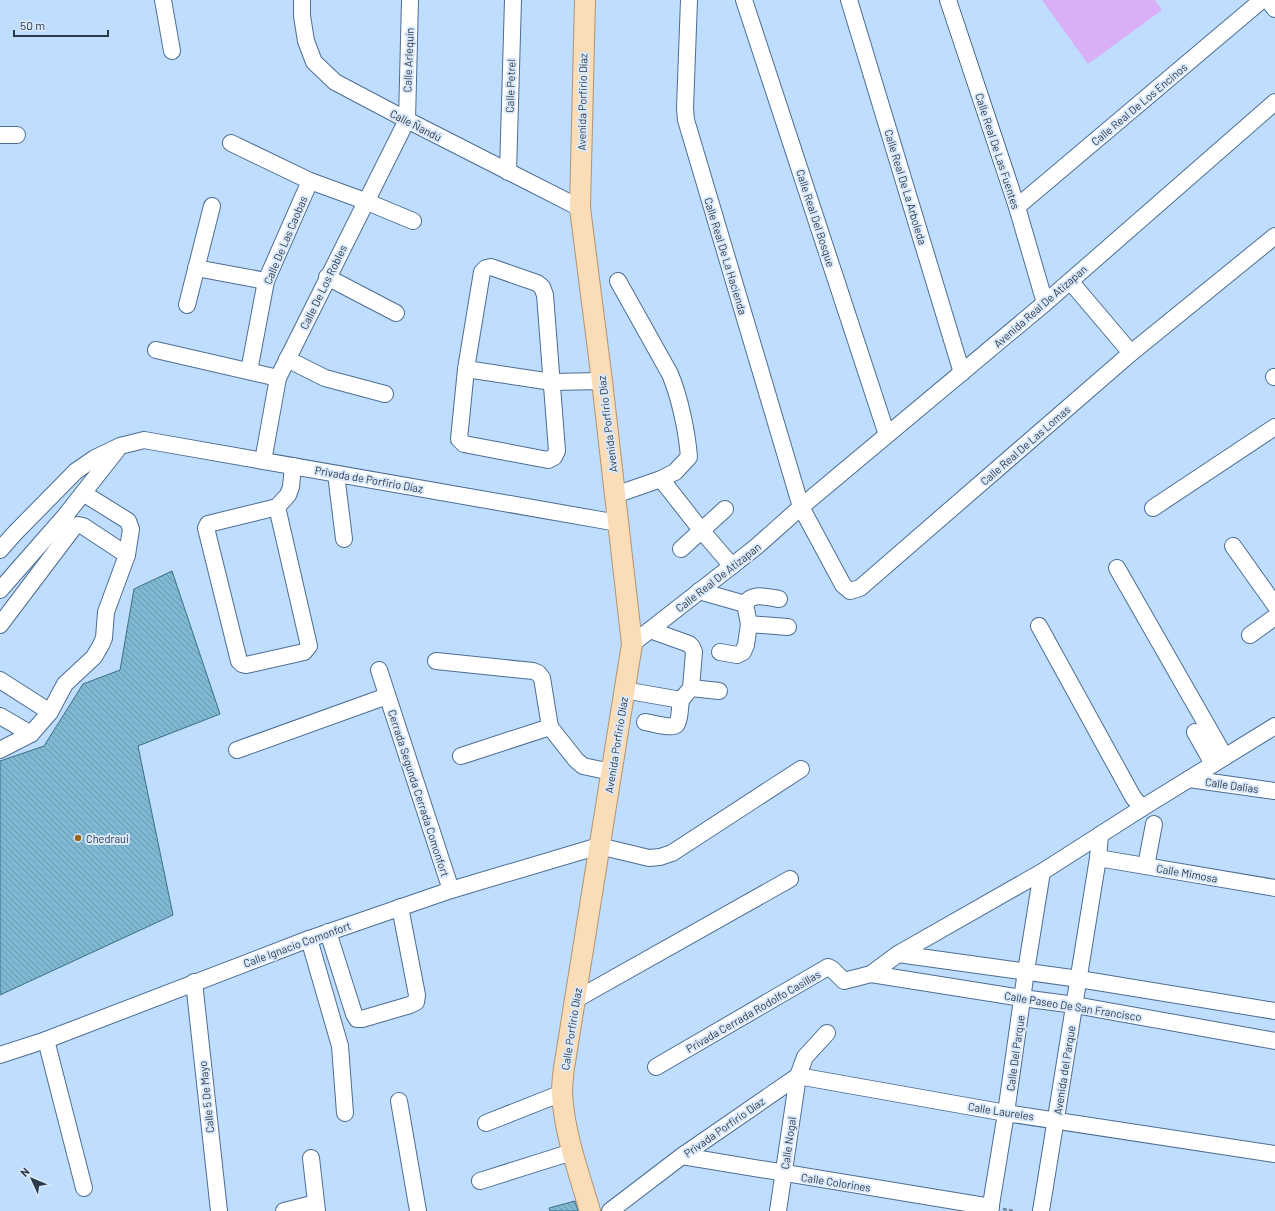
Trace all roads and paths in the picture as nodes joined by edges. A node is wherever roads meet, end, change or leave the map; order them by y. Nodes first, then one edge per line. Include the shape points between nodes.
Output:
1 (163, 0) edge
2 (302, 0) edge
3 (410, 0) edge
4 (513, 0) edge
5 (584, 0) edge
6 (689, 0) edge
7 (744, 0) edge
8 (849, 0) edge
9 (948, 0) edge
10 (1262, 0) edge
11 (1268, 0) edge
12 (1275, 8) edge
13 (172, 51) dead end
14 (1275, 102) edge
15 (407, 120) junction
16 (0, 135) edge
17 (17, 135) dead end
18 (231, 143) dead end
19 (508, 172) junction
20 (310, 181) junction
21 (365, 201) junction
22 (212, 206) dead end
23 (1017, 207) junction
24 (580, 208) junction
25 (412, 221) dead end
26 (1275, 236) edge
27 (196, 268) junction
28 (327, 277) junction
29 (266, 281) junction
30 (618, 281) dead end
31 (1070, 281) junction
32 (1045, 303) junction
33 (187, 305) dead end
34 (396, 313) dead end
35 (156, 350) dead end
36 (1131, 353) junction
37 (287, 359) junction
38 (466, 369) junction
39 (249, 371) junction
40 (962, 373) junction
41 (278, 378) junction
42 (602, 381) junction
43 (552, 382) junction
44 (385, 394) dead end
45 (1275, 427) edge
46 (887, 435) junction
47 (120, 446) junction
48 (263, 461) junction
49 (293, 466) junction
50 (336, 474) junction
51 (661, 479) junction
52 (82, 492) junction
53 (615, 495) junction
54 (48, 499) junction
55 (277, 507) junction
56 (801, 507) junction
57 (1153, 508) dead end
58 (725, 509) dead end
59 (65, 516) junction
60 (618, 523) junction
61 (701, 530) junction
62 (344, 538) dead end
63 (1233, 546) dead end
64 (681, 548) dead end
65 (0, 550) edge
66 (127, 555) junction
67 (732, 566) junction
68 (1117, 568) dead end
69 (0, 590) edge
70 (699, 591) junction
71 (779, 599) dead end
72 (745, 604) junction
73 (1275, 605) edge
74 (1275, 617) edge
75 (749, 624) junction
76 (0, 625) edge
77 (1039, 626) dead end
78 (788, 627) dead end
79 (650, 630) junction
80 (1250, 635) dead end
81 (632, 644) junction
82 (720, 652) dead end
83 (436, 661) dead end
84 (379, 670) dead end
85 (0, 680) edge
86 (624, 690) junction
87 (719, 691) dead end
88 (686, 694) junction
89 (387, 696) junction
90 (50, 712) junction
91 (0, 716) edge
92 (645, 722) dead end
93 (1275, 726) edge
94 (550, 727) junction
95 (1195, 732) dead end
96 (31, 734) junction
97 (0, 750) edge
98 (237, 750) dead end
99 (461, 756) dead end
100 (1219, 761) junction
101 (801, 769) dead end
102 (611, 772) junction
103 (1189, 779) junction
104 (1275, 791) edge
105 (1142, 808) junction
106 (1154, 824) dead end
107 (1100, 835) junction
108 (599, 846) junction
109 (1098, 858) junction
110 (1146, 866) junction
111 (1042, 872) junction
112 (790, 879) dead end
113 (1275, 888) edge
114 (451, 890) junction
115 (400, 907) junction
116 (328, 932) junction
117 (309, 939) junction
118 (898, 954) junction
119 (1026, 971) junction
120 (870, 974) junction
121 (1079, 979) junction
122 (194, 982) junction
123 (1022, 998) junction
124 (575, 1000) junction
125 (1075, 1005) junction
126 (1275, 1011) edge
127 (827, 1033) dead end
128 (46, 1040) junction
129 (1275, 1041) edge
130 (0, 1055) edge
131 (656, 1066) dead end
132 (798, 1076) junction
133 (562, 1093) junction
134 (399, 1101) dead end
135 (1006, 1112) junction
136 (345, 1113) dead end
137 (1056, 1120) junction
138 (486, 1123) dead end
139 (572, 1152) junction
140 (1275, 1154) edge
141 (682, 1156) junction
142 (311, 1158) dead end
143 (784, 1173) junction
144 (480, 1181) dead end
145 (84, 1188) dead end
146 (316, 1207) edge
147 (990, 1209) edge
148 (218, 1211) edge
149 (284, 1211) edge
150 (418, 1211) edge
151 (590, 1211) edge
152 (610, 1211) edge
153 (778, 1211) edge
154 (1041, 1211) edge

1 - 13 street
2 - 15 street, Calle Ñandú via 306,41 314,62 335,82
3 - 15 street, Calle Arlequín
4 - 19 street, Calle Petrel
5 - 24 main road, Avenida Porfirio Díaz
6 - 56 street, Calle Real De La Hacienda via 686,120
7 - 46 street, Calle Real Del Bosque
8 - 40 street, Calle Real De La Arboleda
9 - 23 street, Calle Real De Las Fuentes
10 - 23 street, Calle Real De Los Encinos
11 - 12 street
14 - 31 street, Avenida Real De Atizapan
15 - 19 street, Calle Ñandú
15 - 21 street, Calle De Los Robles
16 - 17 street
18 - 20 street
19 - 24 street, Calle Ñandú
20 - 21 street
20 - 29 street, Calle De Las Caobas
21 - 25 street
21 - 28 street, Calle De Los Robles
22 - 27 street
23 - 32 street, Calle Real De Las Fuentes
24 - 42 main road, Avenida Porfirio Díaz
26 - 36 street, Calle Real De Las Lomas
27 - 29 street
27 - 33 street
28 - 34 street
28 - 37 street, Calle De Los Robles
29 - 39 street, Calle De Las Caobas
30 - 51 street via 676,387 689,457 676,472
31 - 32 street, Avenida Real De Atizapan
31 - 36 street
32 - 40 street, Avenida Real De Atizapan
35 - 39 street
36 - 56 street, Calle Real De Las Lomas via 860,588 850,591 843,585
37 - 41 street, Calle De Los Robles
37 - 44 street via 325,378
38 - 43 street
38 - 43 street via 459,439 464,444 548,460 554,457 557,451
38 - 43 street via 482,272 492,267 542,287 545,295
39 - 41 street
40 - 46 street, Avenida Real De Atizapan
41 - 48 street, Calle De Los Robles
42 - 43 street
42 - 53 main road, Avenida Porfirio Díaz
45 - 57 street
46 - 56 street, Avenida Real De Atizapan
47 - 48 street, Privada de Porfirio Díaz via 144,440
47 - 52 street
47 - 54 street, Privada de Porfirio Díaz via 76,471
48 - 49 street, Privada de Porfirio Díaz
49 - 50 street, Privada de Porfirio Díaz
49 - 55 street via 288,495
50 - 60 street, Privada de Porfirio Díaz
50 - 62 street
51 - 53 street
51 - 61 street
52 - 59 street
52 - 66 street via 128,521 131,529
53 - 60 main road, Avenida Porfirio Díaz
54 - 59 street via 57,498 62,501
54 - 65 street, Privada de Porfirio Díaz
55 - 55 street via 206,525 239,661 242,664 304,652 309,646
56 - 67 street, Calle Real De Atizapan
58 - 61 street
59 - 69 street
60 - 81 main road, Avenida Porfirio Díaz
61 - 64 street
61 - 67 street
63 - 73 street
66 - 76 street via 83,526 74,527
66 - 90 street via 106,612 101,645 94,657 65,684
67 - 70 street, Calle Real De Atizapan
68 - 100 street
70 - 72 street
70 - 79 street, Calle Real De Atizapan
71 - 72 street via 753,596
72 - 75 street
74 - 80 street
75 - 78 street
75 - 82 street via 743,652 737,655
77 - 105 street via 1133,797
79 - 81 street, Calle Real De Atizapan
79 - 88 street via 692,647 694,652
81 - 86 main road, Avenida Porfirio Díaz
83 - 94 street via 538,673 542,678
84 - 89 street, Cerrada Segunda Cerrada Comonfort
85 - 90 street
86 - 88 street
86 - 102 main road, Avenida Porfirio Díaz
87 - 88 street
88 - 92 street via 676,725 672,727
89 - 98 street, Cerrada Segunda Cerrada Comonfort
89 - 114 street, Cerrada Segunda Cerrada Comonfort
90 - 96 street
91 - 96 street
93 - 100 street
94 - 99 street
94 - 102 street via 583,766
95 - 100 street
96 - 97 street
100 - 103 street
101 - 108 street via 672,853 650,858
102 - 108 main road, Avenida Porfirio Díaz
103 - 104 street, Calle Dalias
103 - 105 street
105 - 107 street
106 - 110 street
107 - 109 street, Avenida del Parque
107 - 111 street
108 - 114 street, Calle Ignacio Comonfort
108 - 124 main road, Calle Porfirio Díaz
109 - 110 street, Calle Mimosa
109 - 121 street, Avenida del Parque
110 - 113 street, Calle Mimosa
111 - 118 street
111 - 119 street, Calle Del Parque
112 - 124 street
114 - 115 street, Calle Ignacio Comonfort
115 - 116 street, Calle Ignacio Comonfort
115 - 116 street via 417,996 416,1002 410,1005 356,1019
116 - 117 street, Calle Ignacio Comonfort
117 - 122 street, Calle Ignacio Comonfort
117 - 136 street via 340,1046
118 - 119 street
118 - 120 street
119 - 121 street
119 - 123 street, Calle Del Parque
120 - 123 street, Calle Paseo De San Francisco
120 - 131 street, Privada Cerrada Rodolfo Casillas via 844,981 828,967
121 - 125 street, Avenida del Parque
121 - 126 street
122 - 128 street, Calle Ignacio Comonfort
122 - 148 street, Calle 5 De Mayo
123 - 125 street, Calle Paseo De San Francisco
123 - 135 street, Calle Del Parque
124 - 133 main road, Calle Porfirio Díaz
125 - 129 street, Calle Paseo De San Francisco
125 - 137 street, Avenida del Parque
127 - 132 street via 805,1057
128 - 130 street, Calle Ignacio Comonfort
128 - 145 street
132 - 135 street, Calle Laureles
132 - 141 street, Privada Porfirio Díaz
132 - 143 street, Calle Nogal
133 - 138 street
133 - 139 main road, Calle Porfirio Díaz
134 - 150 street
135 - 137 street, Calle Laureles
135 - 147 street, Calle Del Parque
137 - 140 street, Calle Laureles
137 - 154 street, Avenida del Parque
139 - 144 street
139 - 151 main road, Calle Porfirio Díaz
141 - 143 street, Calle Colorines
141 - 152 street, Privada Porfirio Díaz
142 - 146 street
143 - 147 street, Calle Colorines
143 - 153 street, Calle Nogal
146 - 149 street

